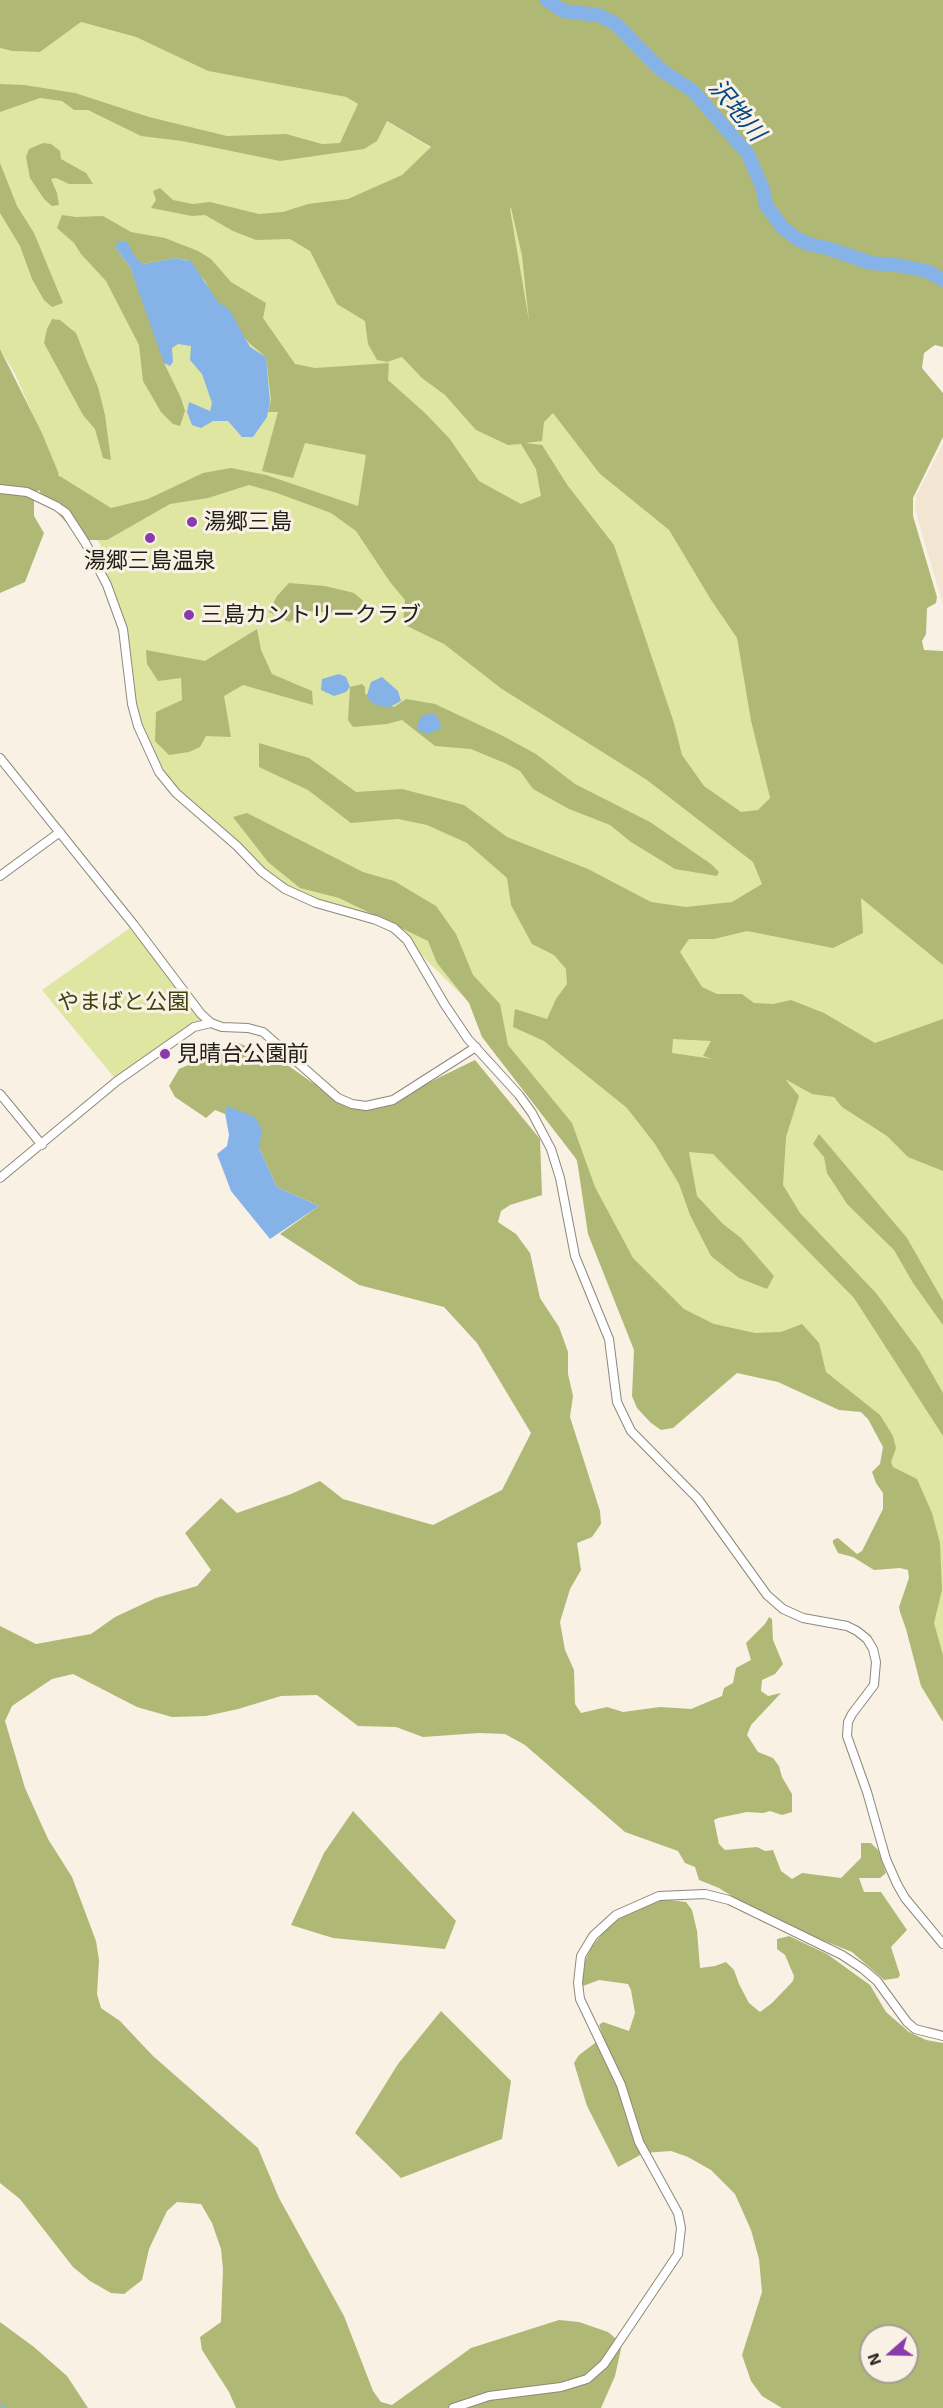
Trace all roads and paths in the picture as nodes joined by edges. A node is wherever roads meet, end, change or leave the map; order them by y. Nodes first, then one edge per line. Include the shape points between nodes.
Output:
1 (0, 489) edge
2 (0, 758) edge
3 (60, 832) junction
4 (0, 876) edge
5 (211, 1023) junction
6 (476, 1047) junction
7 (0, 1094) edge
8 (42, 1145) junction
9 (0, 1178) edge
10 (943, 1944) edge
11 (943, 2036) edge
12 (453, 2408) edge

1 - 6 street via 27,492 56,506 66,513 86,544 123,629 138,726 159,772 176,793 285,889 394,928 407,940 445,1005
2 - 3 street
3 - 4 street
3 - 5 street
5 - 6 street via 263,1032 338,1098 366,1106 393,1100
5 - 8 street via 194,1027 146,1060
6 - 10 street via 526,1104 551,1149 575,1256 609,1339 617,1402 631,1431 698,1498 767,1595 783,1609 803,1618 857,1631 873,1649 874,1685 852,1714 847,1736 897,1884
7 - 8 street
8 - 9 street
11 - 12 street via 915,2029 863,1968 729,1900 705,1894 658,1896 616,1915 593,1936 581,1956 580,1999 621,2085 639,2142 678,2213 678,2254 604,2364 587,2379 561,2387 489,2396

